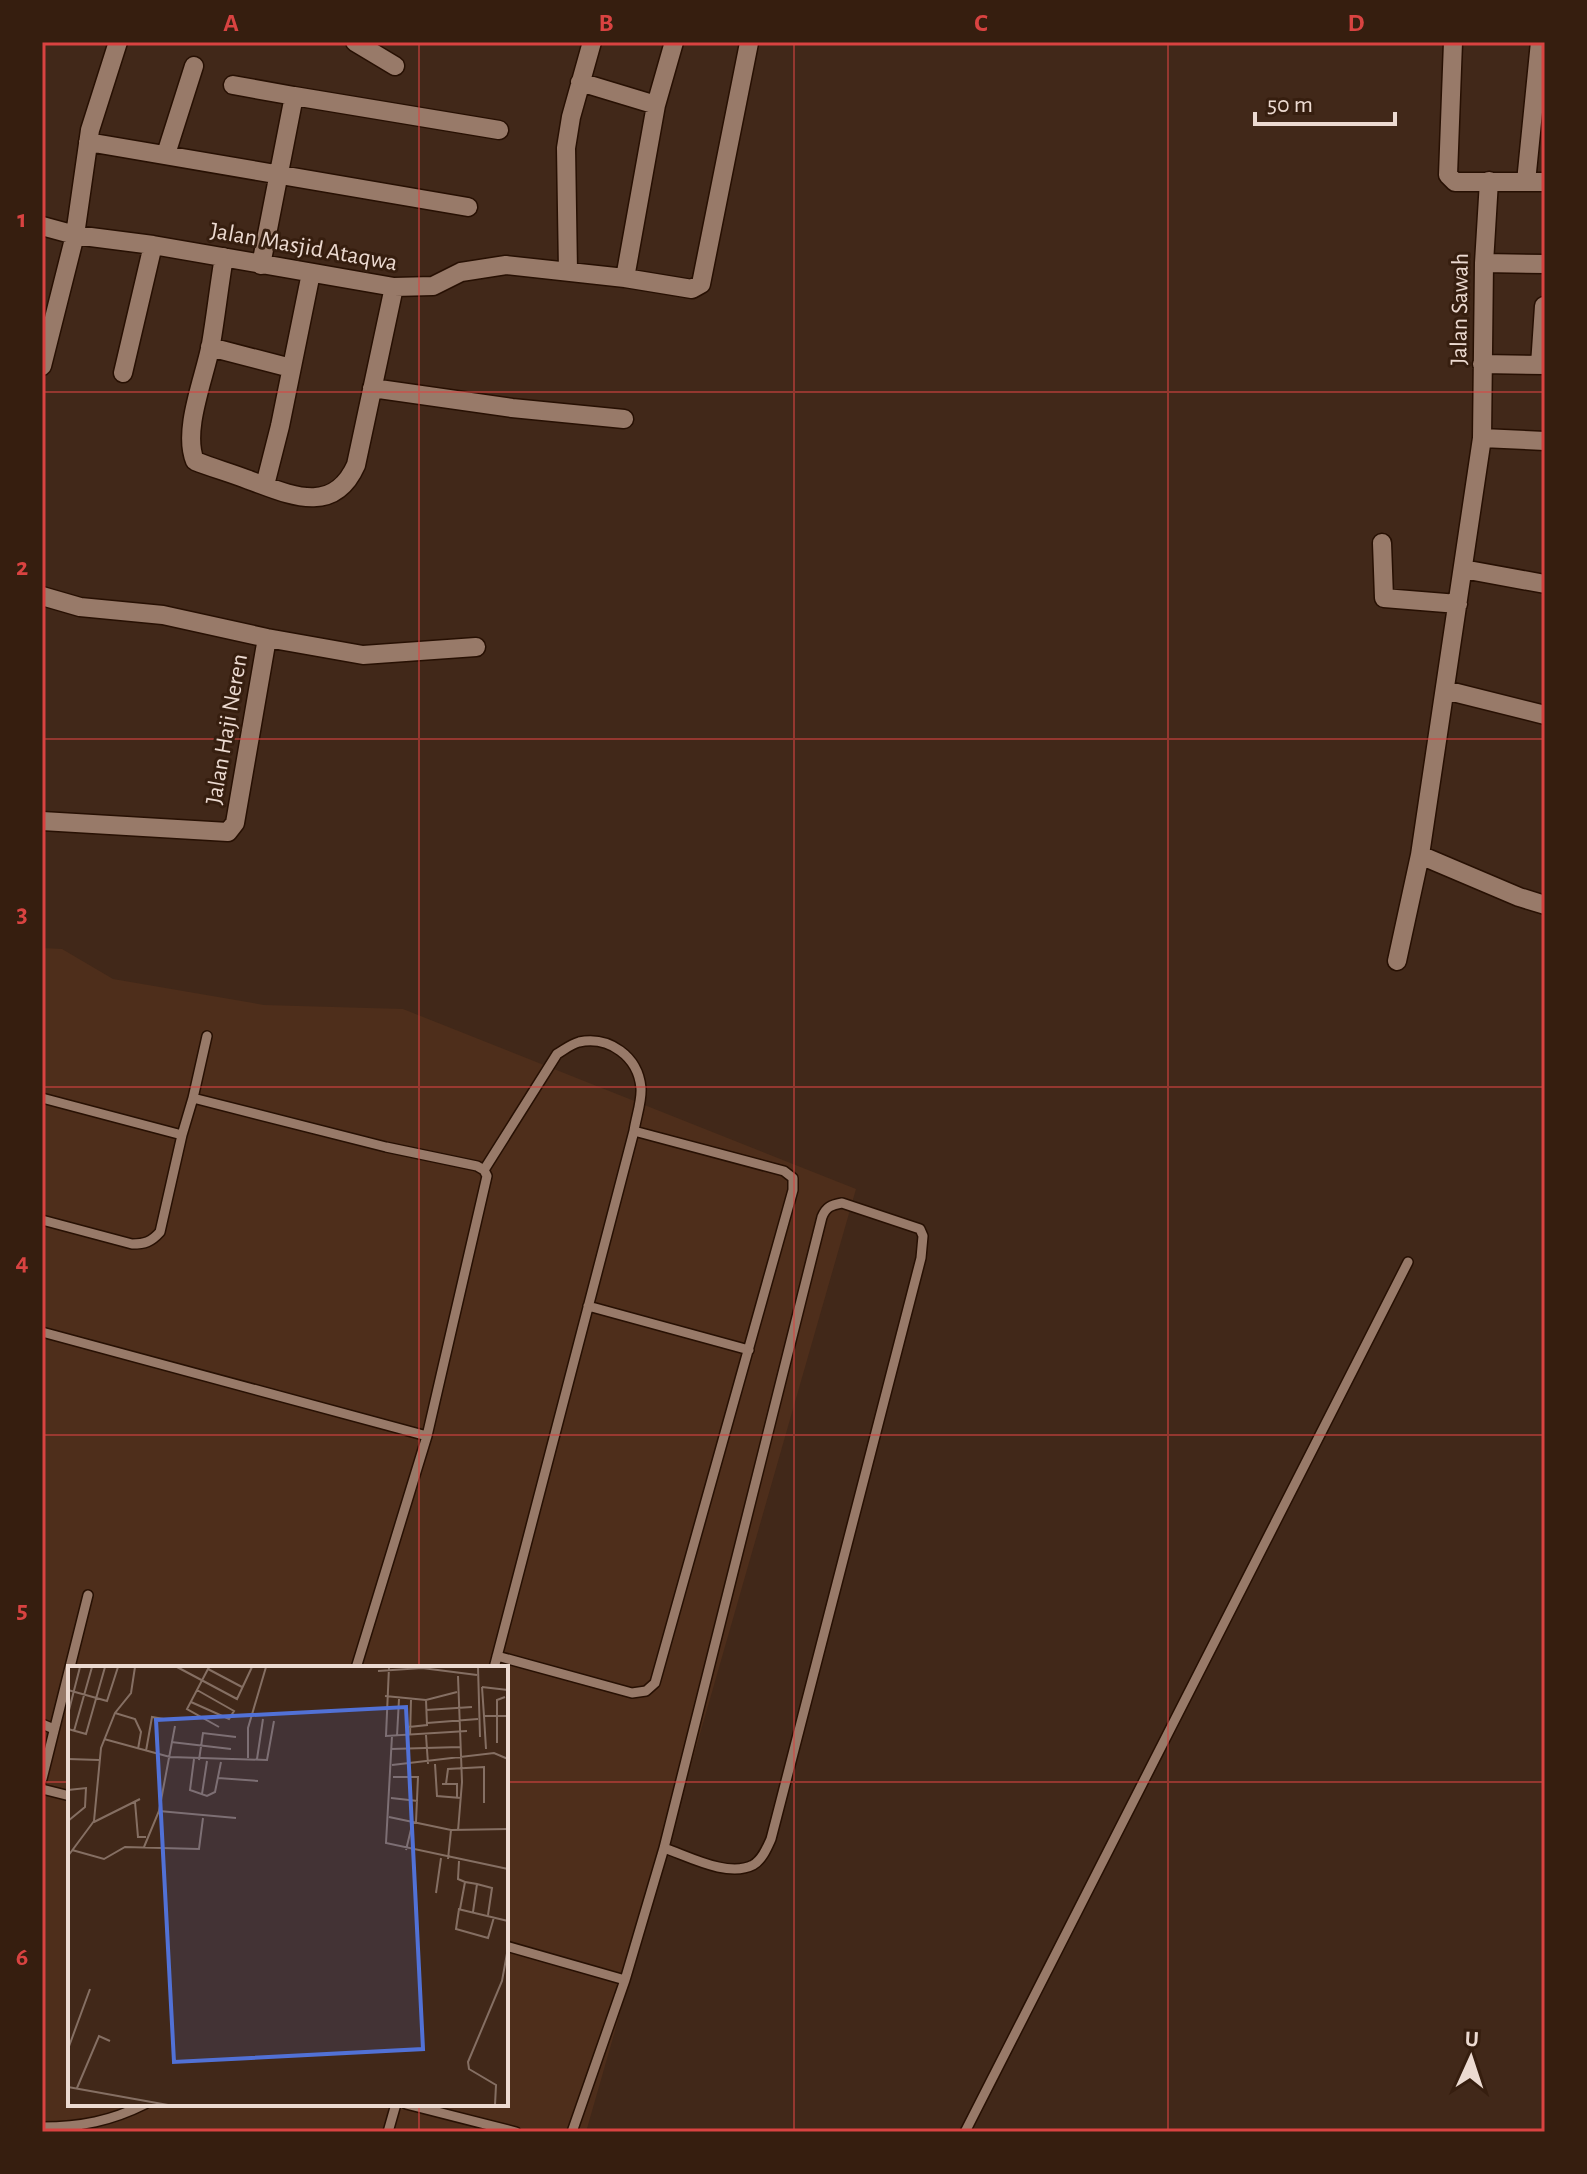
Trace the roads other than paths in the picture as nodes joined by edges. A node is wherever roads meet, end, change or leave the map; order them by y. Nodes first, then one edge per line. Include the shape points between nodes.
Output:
1 (118, 42) edge
2 (355, 42) edge
3 (592, 42) edge
4 (674, 42) edge
5 (1453, 42) edge
6 (1540, 42) edge
7 (749, 43) edge
8 (194, 66) dead end
9 (395, 66) dead end
10 (580, 82) junction
11 (233, 85) dead end
12 (294, 96) junction
13 (656, 105) junction
14 (499, 130) dead end
15 (88, 142) junction
16 (166, 154) junction
17 (278, 175) junction
18 (1489, 181) junction
19 (1536, 182) edge
20 (468, 207) dead end
21 (42, 226) edge
22 (75, 235) junction
23 (153, 245) junction
24 (224, 257) junction
25 (1484, 263) junction
26 (1545, 264) edge
27 (261, 265) junction
28 (568, 266) junction
29 (311, 273) junction
30 (625, 278) junction
31 (394, 287) junction
32 (1544, 306) edge
33 (210, 347) junction
34 (1482, 364) junction
35 (1542, 365) edge
36 (42, 366) edge
37 (291, 368) junction
38 (123, 373) dead end
39 (372, 388) junction
40 (624, 419) dead end
41 (1482, 438) junction
42 (1545, 441) edge
43 (265, 485) junction
44 (1382, 543) dead end
45 (1463, 569) junction
46 (1545, 584) edge
47 (42, 596) edge
48 (1458, 604) junction
49 (267, 638) junction
50 (476, 647) dead end
51 (1445, 690) junction
52 (1545, 715) edge
53 (42, 821) edge
54 (1420, 855) junction
55 (1545, 905) edge
56 (1397, 961) dead end
57 (207, 1036) dead end
58 (42, 1098) edge
59 (193, 1098) junction
60 (634, 1131) junction
61 (182, 1135) junction
62 (484, 1170) junction
63 (42, 1220) edge
64 (1408, 1262) dead end
65 (588, 1306) junction
66 (42, 1332) edge
67 (749, 1350) junction
68 (427, 1436) junction
69 (88, 1595) dead end
70 (497, 1656) junction
71 (70, 1666) edge
72 (357, 1666) edge
73 (494, 1666) edge
74 (68, 1674) edge
75 (42, 1724) edge
76 (54, 1729) junction
77 (42, 1779) edge
78 (42, 1789) edge
79 (68, 1796) edge
80 (664, 1848) junction
81 (508, 1947) edge
82 (625, 1980) junction
83 (141, 2106) edge
84 (395, 2106) edge
85 (414, 2106) edge
86 (42, 2127) edge
87 (388, 2132) edge
88 (516, 2132) edge
89 (572, 2132) edge
90 (965, 2132) edge

1 - 15 street
2 - 9 street
3 - 10 street
4 - 13 street
5 - 18 street via 1448,175 1455,182
6 - 19 street
7 - 30 street, Jalan Masjid Ataqwa via 701,284 692,289
8 - 16 street
10 - 13 street
10 - 28 street via 566,148
11 - 12 street
12 - 14 street
12 - 17 street
13 - 30 street
15 - 16 street
15 - 22 street
16 - 17 street
17 - 20 street
17 - 27 street
18 - 19 street
18 - 25 street, Jalan Sawah
21 - 22 street, Jalan Masjid Ataqwa
22 - 23 street, Jalan Masjid Ataqwa
22 - 36 street
23 - 24 street, Jalan Masjid Ataqwa
23 - 38 street
24 - 27 street, Jalan Masjid Ataqwa
24 - 33 street
25 - 26 street
25 - 34 street, Jalan Sawah
27 - 29 street, Jalan Masjid Ataqwa
28 - 30 street, Jalan Masjid Ataqwa
28 - 31 street, Jalan Masjid Ataqwa via 506,265 461,272 433,286
29 - 31 street, Jalan Masjid Ataqwa
29 - 37 street
31 - 39 street
32 - 35 street
33 - 37 street
33 - 43 street via 194,419 195,461
34 - 35 street
34 - 41 street, Jalan Sawah
37 - 43 street
39 - 40 street
39 - 43 street via 356,465 339,489 310,499
41 - 42 street
41 - 45 street, Jalan Sawah
44 - 48 street via 1384,598
45 - 46 street
45 - 48 street, Jalan Sawah
47 - 49 street
48 - 51 street, Jalan Sawah
49 - 50 street via 363,655
49 - 53 street, Jalan Haji Neren via 235,823 228,832
51 - 52 street
51 - 54 street, Jalan Sawah
54 - 55 street
54 - 56 street, Jalan Sawah
57 - 59 lane
58 - 61 lane
59 - 61 lane
59 - 62 lane
60 - 62 lane via 642,1090 636,1068 615,1046 575,1043 557,1054
60 - 65 lane
60 - 67 lane via 784,1171 793,1178
61 - 63 lane via 160,1232 153,1240 132,1244
62 - 68 lane via 487,1184
64 - 90 lane
65 - 67 lane
65 - 70 lane
66 - 68 lane
67 - 70 lane via 655,1683 632,1693
68 - 72 lane
69 - 71 lane
70 - 73 lane
74 - 76 lane
75 - 76 lane
76 - 77 lane
78 - 79 lane
80 - 80 lane via 822,1217 832,1205 842,1203 920,1229 921,1258 771,1839 754,1864 738,1869
80 - 82 lane
81 - 82 lane
82 - 89 lane
83 - 86 lane via 102,2122
84 - 87 lane
85 - 88 lane

